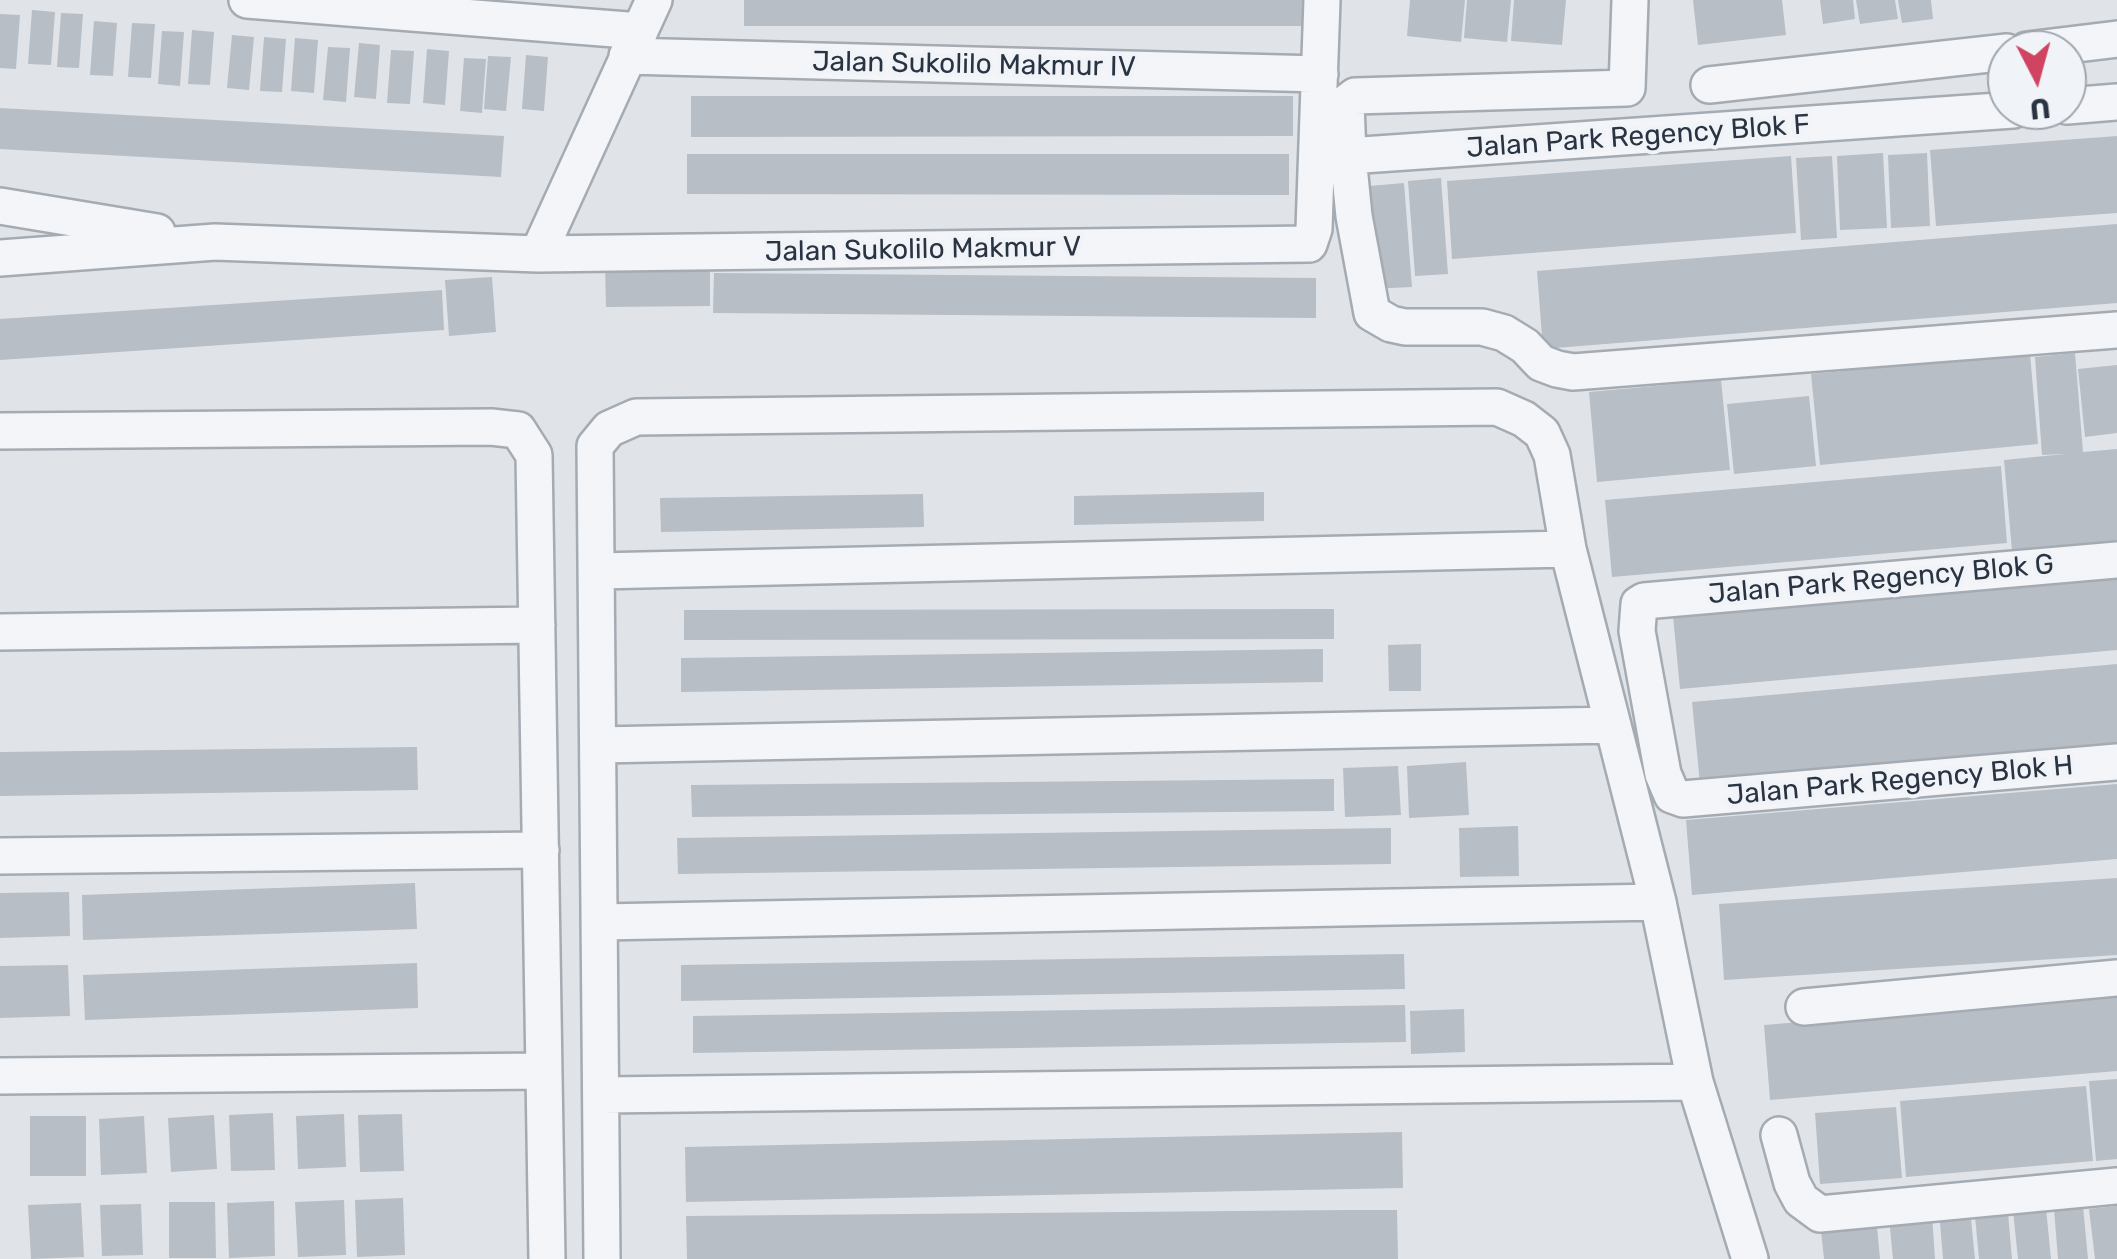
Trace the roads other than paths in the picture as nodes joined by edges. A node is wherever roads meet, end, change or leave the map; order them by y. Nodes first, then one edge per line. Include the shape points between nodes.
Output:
1 (247, 0) edge
2 (1322, 0) edge
3 (1630, 0) edge
4 (640, 29) edge
5 (2117, 39) edge
6 (2087, 43) edge
7 (1987, 54) edge
8 (1320, 74) junction
9 (1709, 85) dead end
10 (1627, 88) junction
11 (2117, 102) edge
12 (2087, 104) edge
13 (1987, 112) edge
14 (1628, 139) junction
15 (1348, 156) junction
16 (0, 206) edge
17 (215, 242) junction
18 (538, 254) junction
19 (0, 258) edge
20 (2117, 330) edge
21 (0, 431) edge
22 (1568, 548) junction
23 (2117, 560) edge
24 (598, 571) junction
25 (537, 625) junction
26 (0, 632) edge
27 (1613, 725) junction
28 (599, 745) junction
29 (2117, 762) edge
30 (1683, 800) joint
31 (540, 850) junction
32 (0, 856) edge
33 (1658, 902) junction
34 (601, 922) junction
35 (2117, 978) edge
36 (1804, 1007) dead end
37 (544, 1071) junction
38 (0, 1076) edge
39 (1695, 1082) junction
40 (603, 1095) junction
41 (1779, 1134) dead end
42 (2117, 1186) edge
43 (547, 1259) edge
44 (602, 1259) edge
45 (1750, 1259) edge

1 - 4 street, Jalan Sukolilo Makmur IV
2 - 8 street
3 - 10 street
4 - 8 street, Jalan Sukolilo Makmur IV
4 - 18 street
5 - 6 street
7 - 9 street
8 - 18 street, Jalan Sukolilo Makmur V via 1309,244
10 - 14 street
10 - 15 street via 1355,96 1346,103
11 - 12 street
13 - 14 street, Jalan Park Regency Blok F
14 - 15 street, Jalan Park Regency Blok F
15 - 20 street via 1372,314 1405,328 1482,326 1504,333 1556,369
16 - 17 street
17 - 18 street, Jalan Sukolilo Makmur V
17 - 19 street
21 - 25 street via 518,430 534,455
22 - 24 street
22 - 24 street via 1542,433 1497,407 636,417 609,429 595,446
22 - 27 street
23 - 30 street, Jalan Park Regency Blok G via 1644,601 1636,631 1663,774 1672,794
24 - 28 street
25 - 26 street
25 - 31 street
27 - 28 street
27 - 33 street
28 - 34 street
29 - 30 street, Jalan Park Regency Blok H
31 - 32 street
31 - 37 street
33 - 34 street
33 - 39 street
34 - 40 street
35 - 36 street
37 - 38 street
37 - 43 street
39 - 40 street
39 - 45 street
40 - 44 street
41 - 42 street via 1792,1183 1820,1214

